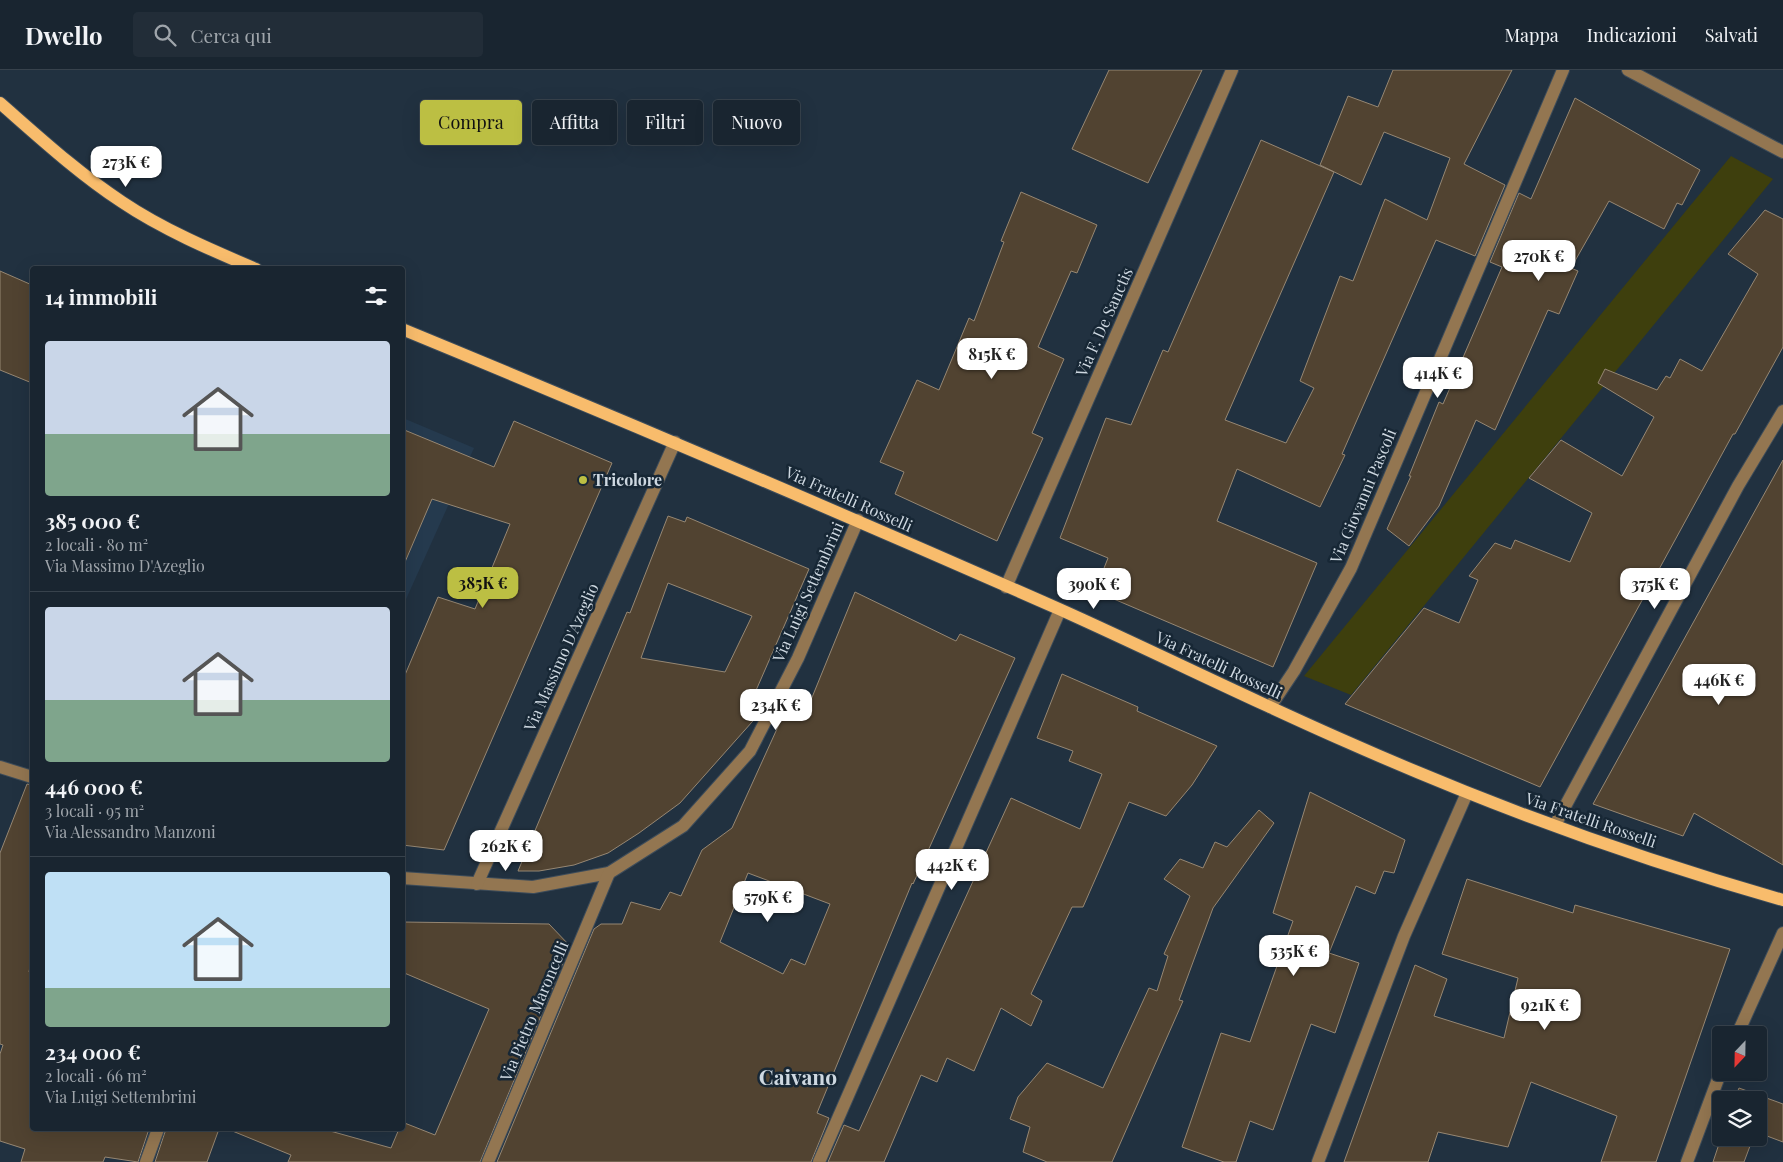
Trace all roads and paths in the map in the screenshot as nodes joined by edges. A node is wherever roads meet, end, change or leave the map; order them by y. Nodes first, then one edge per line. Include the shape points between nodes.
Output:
1 (1232, 70) edge
2 (1563, 70) edge
3 (1628, 70) edge
4 (0, 103) edge
5 (1783, 152) edge
6 (249, 266) edge
7 (405, 330) edge
8 (1783, 411) edge
9 (676, 442) junction
10 (858, 520) junction
11 (1006, 587) junction
12 (1060, 610) junction
13 (1270, 706) junction
14 (0, 768) edge
15 (30, 776) edge
16 (1467, 793) junction
17 (1555, 825) junction
18 (609, 873) junction
19 (405, 878) edge
20 (477, 884) junction
21 (1783, 900) edge
22 (1783, 934) edge
23 (1741, 1026) edge
24 (1717, 1081) edge
25 (157, 1131) edge
26 (146, 1162) edge
27 (488, 1162) edge
28 (819, 1162) edge
29 (1318, 1162) edge
30 (1687, 1162) edge

1 - 11 street, Via F. De Sanctis
2 - 13 street, Via Giovanni Pascoli via 1351,568 1294,672
3 - 5 street
4 - 6 main road via 70,164 123,203 212,251
7 - 9 main road, Via Fratelli Rosselli
8 - 17 street via 1738,486
9 - 10 main road, Via Fratelli Rosselli
9 - 20 street, Via Massimo D'Azeglio
10 - 11 main road, Via Fratelli Rosselli
10 - 18 street, Via Luigi Settembrini via 798,658 750,751 683,826
11 - 12 main road, Via Fratelli Rosselli
12 - 13 main road, Via Fratelli Rosselli
12 - 28 street
13 - 16 main road, Via Fratelli Rosselli
14 - 15 street
16 - 17 main road, Via Fratelli Rosselli
16 - 29 street via 1404,936
17 - 21 main road, Via Fratelli Rosselli via 1725,884
18 - 20 street, Via Luigi Settembrini via 533,887
18 - 27 street, Via Pietro Maroncelli
19 - 20 street, Via Luigi Settembrini
22 - 23 street
24 - 30 street
25 - 26 street

